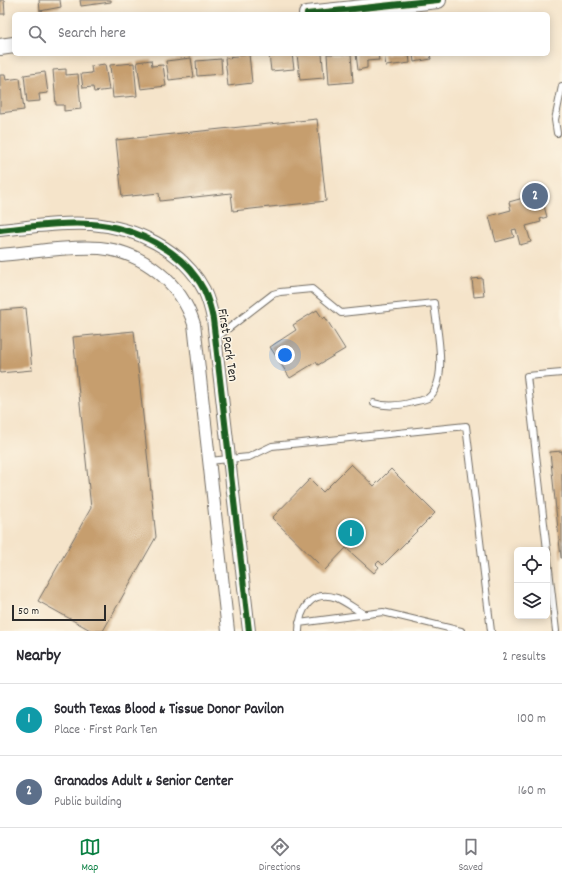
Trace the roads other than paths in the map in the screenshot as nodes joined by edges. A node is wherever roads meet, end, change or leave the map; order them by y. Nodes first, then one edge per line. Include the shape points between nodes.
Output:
1 (438, 0) edge
2 (326, 12) edge
3 (12, 45) edge
4 (0, 47) edge
5 (562, 86) edge
6 (557, 133) dead end
7 (0, 230) edge
8 (0, 255) edge
9 (216, 338) junction
10 (562, 373) edge
11 (374, 403) dead end
12 (230, 459) junction
13 (209, 461) junction
14 (547, 547) edge
15 (550, 578) edge
16 (364, 614) junction
17 (298, 622) junction
18 (228, 631) edge
19 (249, 631) edge
20 (298, 631) edge
21 (461, 631) edge
22 (491, 631) edge
23 (556, 631) edge

1 - 2 street
3 - 4 street
5 - 6 lane via 555,120
7 - 9 street, First Park Ten via 59,224 90,224 132,231 155,242 178,258 199,281 210,306
8 - 13 street via 102,248 124,253 146,263 164,276 185,302 194,324
9 - 11 lane via 273,294 280,292 312,289 341,313 434,303 441,370 438,385 428,398 387,406
9 - 12 street, First Park Ten
10 - 14 lane via 527,376
12 - 13 lane
12 - 19 street, First Park Ten
12 - 22 lane via 249,457 272,446 466,426
13 - 18 street
15 - 23 lane
16 - 17 lane
16 - 17 lane via 338,598 326,596 305,605
16 - 21 lane via 383,612
17 - 20 lane

